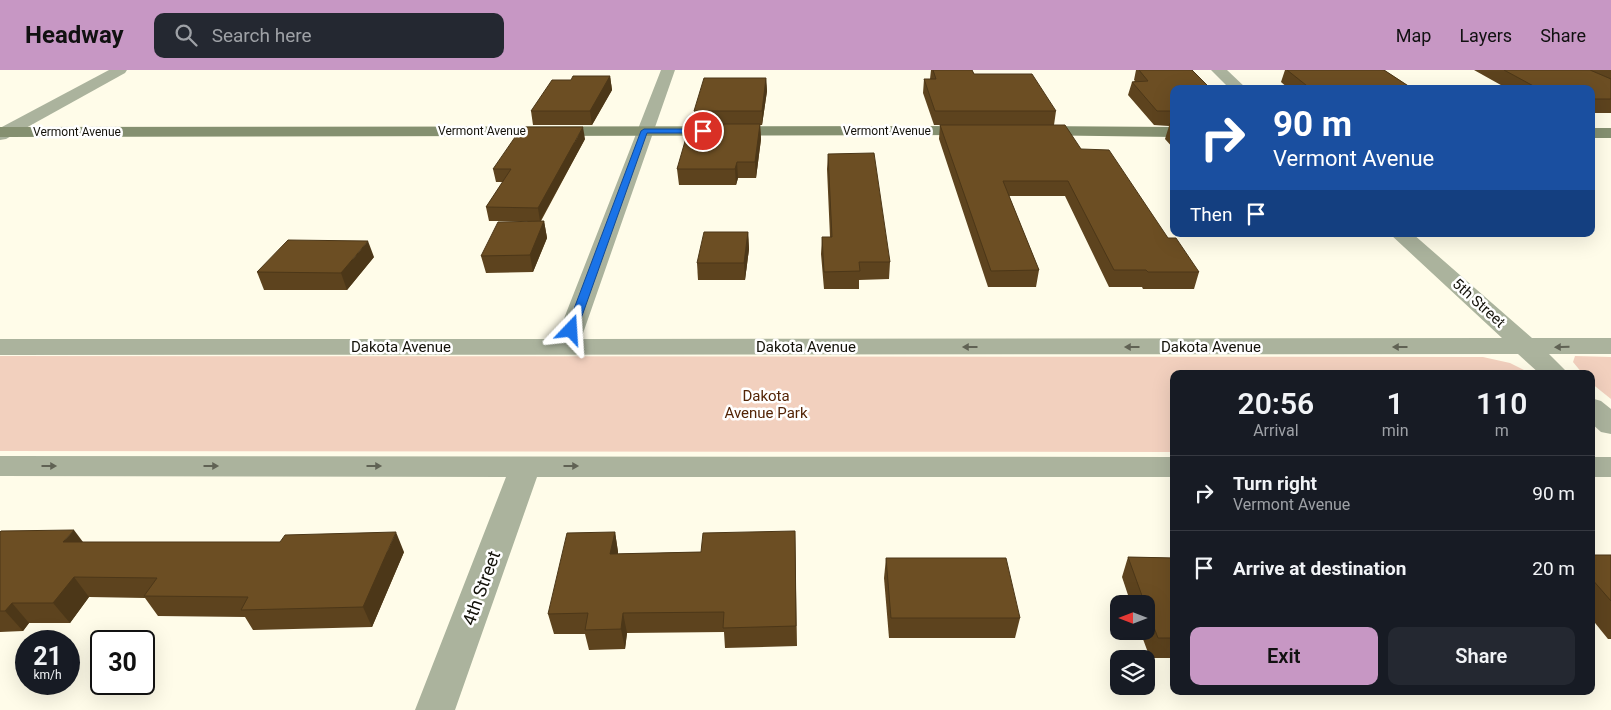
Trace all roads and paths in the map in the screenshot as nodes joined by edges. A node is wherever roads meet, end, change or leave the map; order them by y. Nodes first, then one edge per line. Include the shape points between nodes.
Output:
1 (120, 70) edge
2 (668, 70) edge
3 (1218, 70) edge
4 (1235, 85) edge
5 (644, 131) junction
6 (994, 131) edge
7 (1014, 131) edge
8 (1170, 132) edge
9 (2, 133) edge
10 (1595, 133) edge
11 (1611, 133) edge
12 (1404, 237) edge
13 (1611, 346) edge
14 (0, 347) edge
15 (1527, 347) junction
16 (565, 348) junction
17 (1552, 370) edge
18 (1595, 411) edge
19 (1611, 425) edge
20 (0, 466) edge
21 (526, 466) junction
22 (1170, 467) edge
23 (1595, 467) edge
24 (1611, 467) edge
25 (435, 710) edge

1 - 9 street
2 - 5 street
3 - 4 street
5 - 6 street, Vermont Avenue
5 - 9 street, Vermont Avenue
5 - 16 street
7 - 8 street
10 - 11 street
12 - 15 street, 5th Street
13 -> 15 street, Dakota Avenue
14 - 16 street, Dakota Avenue
15 -> 16 street, Dakota Avenue
15 - 17 street, 5th Street
18 - 19 street
20 -> 21 street
21 -> 22 street
21 - 25 street, 4th Street
23 - 24 street

